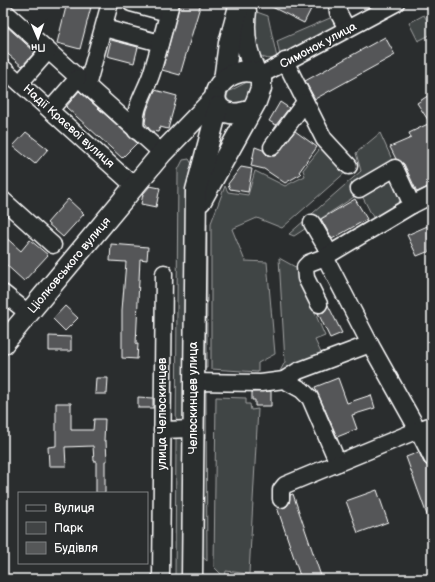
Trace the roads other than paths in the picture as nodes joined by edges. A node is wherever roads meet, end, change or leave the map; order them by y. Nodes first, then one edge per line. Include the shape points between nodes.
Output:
1 (110, 3) edge
2 (131, 3) edge
3 (240, 3) edge
4 (248, 3) edge
5 (337, 3) edge
6 (396, 3) edge
7 (170, 8) edge
8 (3, 10) edge
9 (104, 28) junction
10 (347, 29) junction
11 (160, 43) junction
12 (48, 51) junction
13 (285, 62) junction
14 (3, 68) edge
15 (258, 73) junction
16 (224, 80) junction
17 (83, 82) junction
18 (20, 83) junction
19 (305, 102) junction
20 (216, 103) junction
21 (50, 110) junction
22 (251, 110) junction
23 (136, 130) junction
24 (272, 147) dead end
25 (162, 153) junction
26 (349, 166) dead end
27 (134, 186) junction
28 (359, 189) dead end
29 (432, 195) edge
30 (3, 200) edge
31 (412, 204) junction
32 (195, 216) junction
33 (312, 223) dead end
34 (53, 245) dead end
35 (328, 255) junction
36 (164, 273) dead end
37 (3, 292) edge
38 (319, 304) dead end
39 (26, 311) junction
40 (3, 344) edge
41 (370, 344) junction
42 (284, 380) junction
43 (193, 382) junction
44 (425, 427) edge
45 (192, 429) junction
46 (162, 430) junction
47 (432, 458) edge
48 (338, 463) junction
49 (281, 499) dead end
50 (161, 579) edge
51 (192, 579) edge

1 - 9 street
2 - 7 street
3 - 16 main road via 229,44
4 - 15 main road via 244,23 245,36 249,59
5 - 10 street via 338,12
6 - 10 street, Симонок улица
7 - 11 street
8 - 12 street
9 - 11 street
9 - 17 street
10 - 13 street, Симонок улица
11 - 23 street via 152,74 138,105 134,120
12 - 17 street
12 - 18 street
13 - 15 street, Симонок улица
13 - 19 street
14 - 18 street, Надії Краєвої вулиця
15 - 16 main road via 236,73
15 - 22 main road via 262,82
16 - 20 main road via 217,89
17 - 21 street
17 - 23 street
18 - 21 street, Надії Краєвої вулиця
19 - 24 street
19 - 26 street via 324,140
20 - 22 main road via 226,112 242,113
20 - 25 main road, Ціолковського вулиця
20 - 32 main road via 196,190
21 - 27 street, Надії Краєвої вулиця
22 - 32 main road via 204,194
23 - 25 street
25 - 27 main road, Ціолковського вулиця
27 - 39 main road, Ціолковського вулиця
28 - 31 street via 395,168
29 - 31 street
30 - 34 street
31 - 35 street
32 - 43 main road, Челюскинцев улица
33 - 35 street
35 - 38 street via 305,267 306,278
35 - 41 street
36 - 46 street, улица Челюскинцев
37 - 39 street
39 - 40 main road, Ціолковського вулиця
41 - 42 street via 298,371
41 - 44 street
42 - 43 street via 261,383
42 - 48 street via 302,390 310,398
43 - 45 main road, Челюскинцев улица
44 - 47 street
44 - 48 street
45 - 46 street
45 - 51 main road, Челюскинцев улица
46 - 50 street, улица Челюскинцев
48 - 49 street via 284,485

